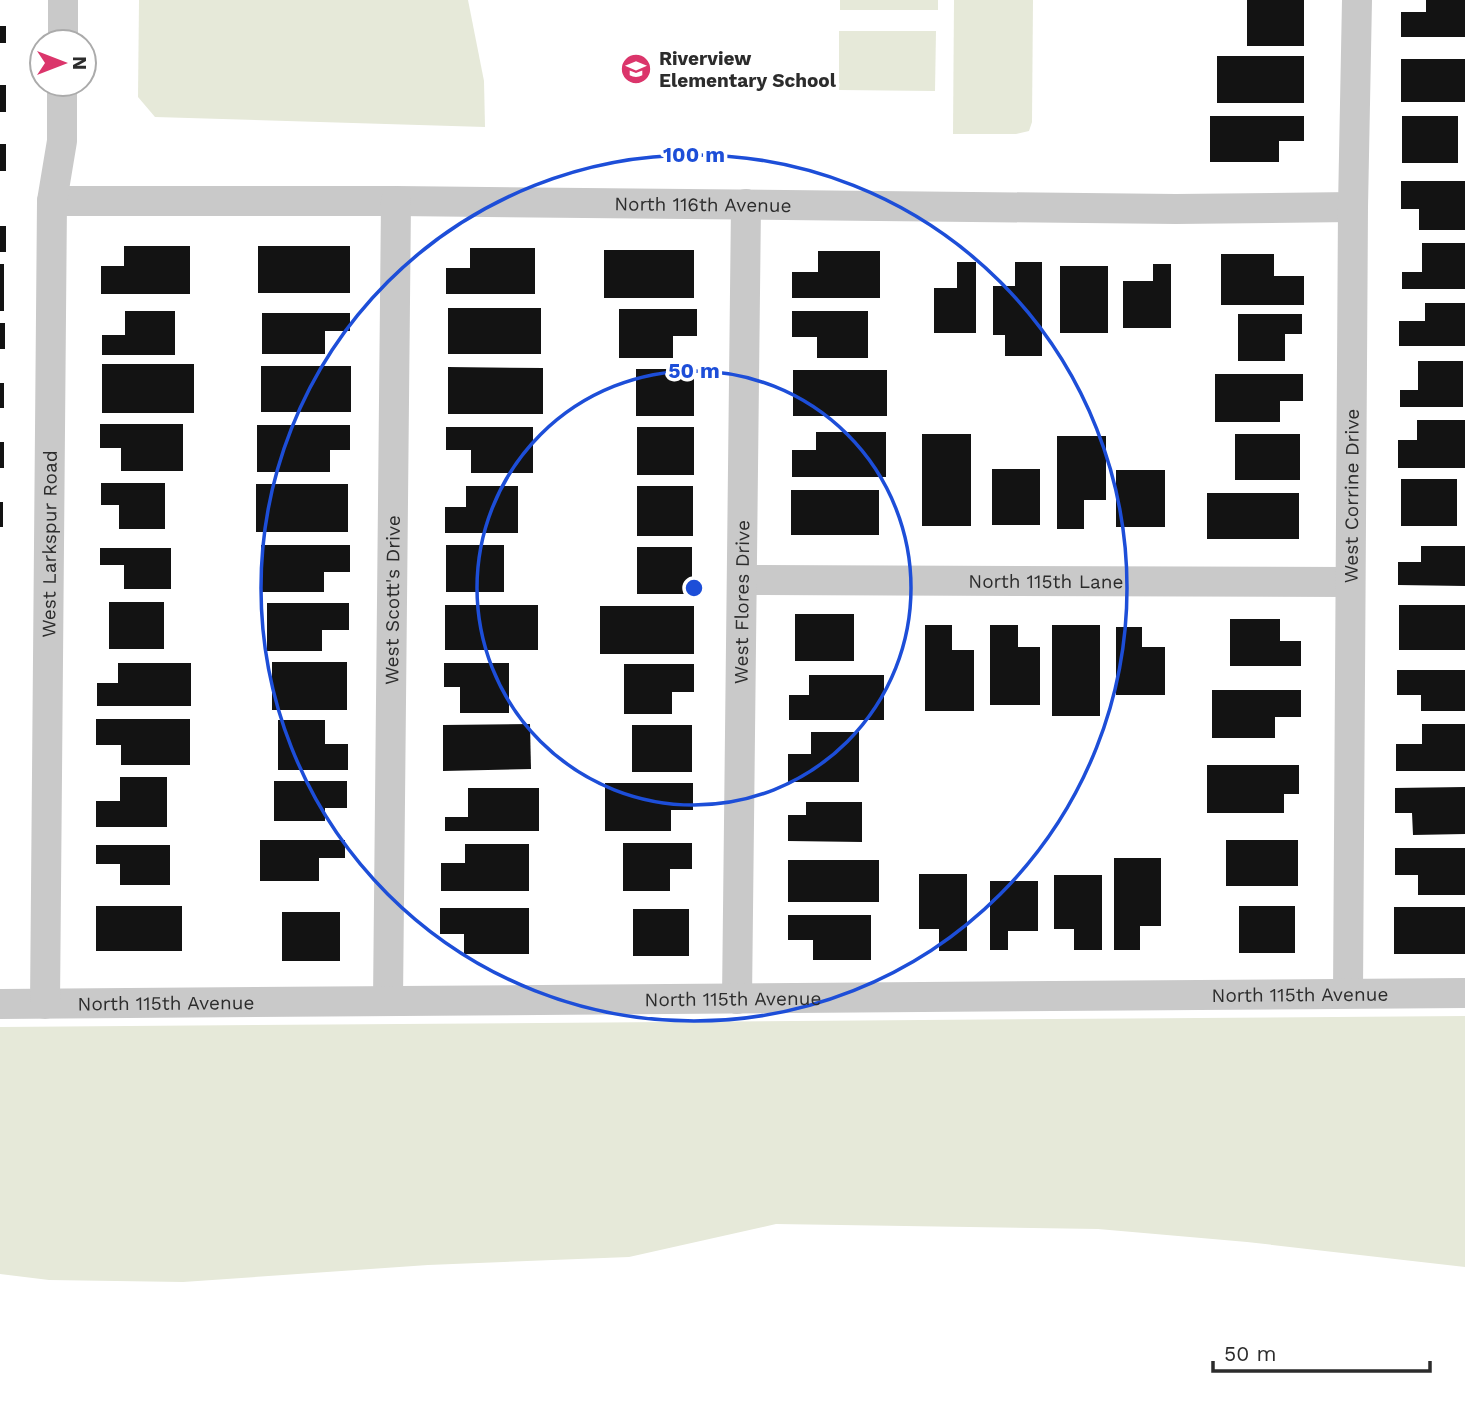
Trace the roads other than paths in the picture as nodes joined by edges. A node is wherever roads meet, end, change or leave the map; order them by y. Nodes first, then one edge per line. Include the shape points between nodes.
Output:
1 (63, 0) edge
2 (1357, 0) edge
3 (63, 28) edge
4 (62, 98) edge
5 (52, 201) junction
6 (396, 201) junction
7 (746, 204) junction
8 (1353, 207) junction
9 (742, 580) junction
10 (1350, 582) junction
11 (1348, 993) junction
12 (1465, 993) edge
13 (737, 999) junction
14 (388, 1001) junction
15 (45, 1003) junction
16 (0, 1004) edge

1 - 3 street
2 - 8 street, West Corrine Drive
4 - 5 street, West Larkspur Road via 62,141
5 - 6 street, North 116th Avenue
5 - 15 street, West Larkspur Road
6 - 7 street, North 116th Avenue
6 - 14 street, West Scott's Drive
7 - 8 street, North 116th Avenue
7 - 9 street, West Flores Drive
8 - 10 street, West Corrine Drive
9 - 10 street, North 115th Lane
9 - 13 street, West Flores Drive
10 - 11 street, West Corrine Drive
11 - 12 street, North 115th Avenue
11 - 13 street, North 115th Avenue
13 - 14 street, North 115th Avenue
14 - 15 street, North 115th Avenue
15 - 16 street, North 115th Avenue

